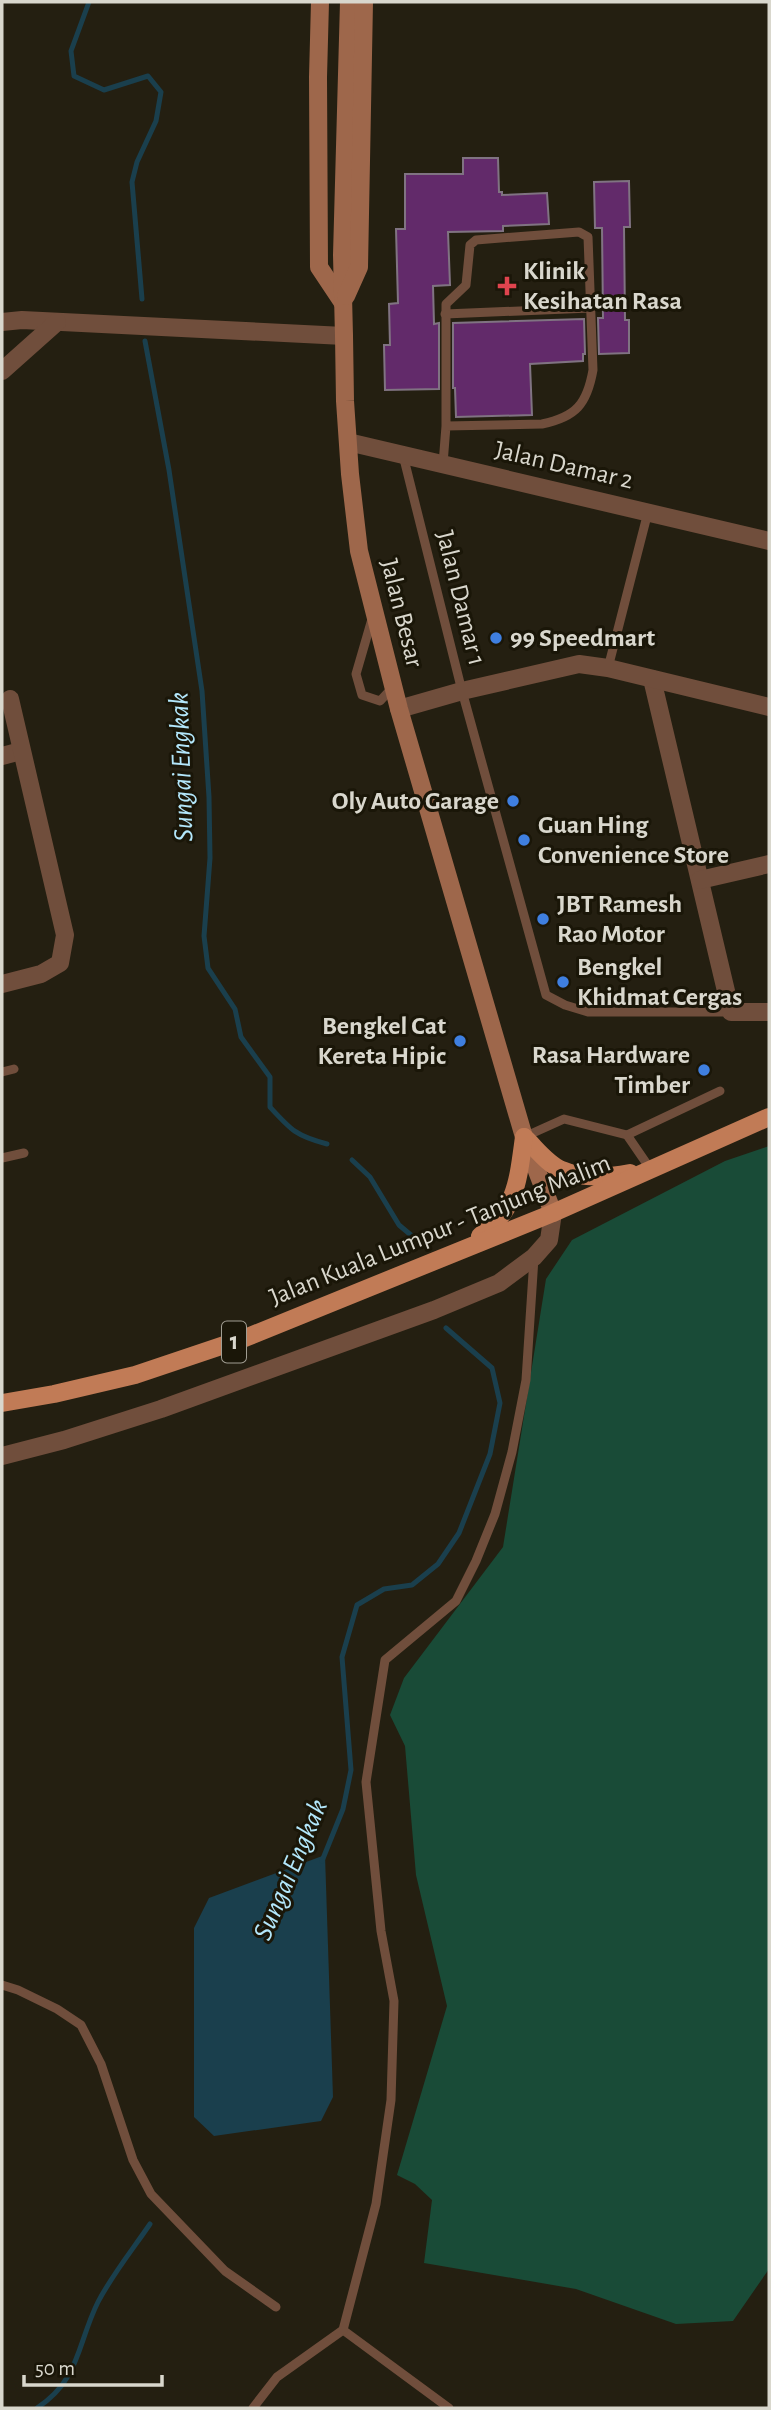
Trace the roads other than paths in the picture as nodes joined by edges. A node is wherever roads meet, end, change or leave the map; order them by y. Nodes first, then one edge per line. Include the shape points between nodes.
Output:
1 (320, 2) edge
2 (349, 2) edge
3 (363, 2) edge
4 (343, 303) junction
5 (590, 308) junction
6 (445, 314) junction
7 (2, 322) edge
8 (57, 322) junction
9 (344, 336) junction
10 (2, 371) edge
11 (446, 426) junction
12 (348, 442) junction
13 (403, 455) junction
14 (443, 464) junction
15 (648, 512) junction
16 (769, 541) edge
17 (374, 612) junction
18 (608, 668) junction
19 (652, 679) junction
20 (393, 687) junction
21 (462, 691) junction
22 (10, 699) dead end
23 (769, 707) edge
24 (399, 709) junction
25 (21, 751) junction
26 (2, 756) edge
27 (769, 864) edge
28 (700, 880) junction
29 (2, 984) edge
30 (731, 1012) junction
31 (769, 1012) edge
32 (14, 1069) dead end
33 (2, 1072) edge
34 (720, 1091) dead end
35 (769, 1117) edge
36 (627, 1135) junction
37 (524, 1137) junction
38 (24, 1153) dead end
39 (2, 1158) edge
40 (651, 1170) junction
41 (553, 1213) junction
42 (457, 1252) junction
43 (534, 1256) junction
44 (2, 1403) edge
45 (2, 1456) edge
46 (2, 1985) edge
47 (276, 2307) dead end
48 (343, 2330) junction
49 (253, 2408) edge
50 (449, 2408) edge

1 - 4 main road via 319,267
2 - 4 main road, Jalan Besar
3 - 4 main road via 359,267
4 - 9 main road, Jalan Besar
5 - 6 lane
5 - 6 lane via 587,237 579,232 472,242 468,278 448,300
5 - 11 lane via 593,370 590,388 573,414 542,424
6 - 11 lane
7 - 8 street
8 - 9 street
8 - 10 street
9 - 12 main road, Jalan Besar
11 - 14 lane
12 - 13 street, Jalan Damar 2
12 - 17 main road, Jalan Besar via 359,551
13 - 14 street, Jalan Damar 2
13 - 21 lane, Jalan Damar 1
14 - 15 street, Jalan Damar 2
15 - 16 street, Jalan Damar 2
15 - 18 lane
17 - 20 main road, Jalan Besar
17 - 20 lane via 356,674 362,695 380,701
18 - 19 street
18 - 21 street via 579,664
19 - 23 street
19 - 28 street
20 - 24 main road, Jalan Besar
21 - 24 street
21 - 30 lane, Jalan Damar 1 via 546,995 588,1012
22 - 25 street
24 - 37 main road, Jalan Besar
25 - 26 street
25 - 29 street via 65,935 60,963 41,974
27 - 28 street
28 - 30 street
30 - 31 street
32 - 33 lane
34 - 36 lane
35 - 40 main road, Jalan Kuala Lumpur - Tanjung Malim / 1
36 - 37 lane via 564,1119
36 - 40 lane
37 - 40 main road via 563,1171 611,1176
37 - 41 main road, Jalan Besar
37 - 42 main road via 517,1184 503,1216
38 - 39 lane
40 - 41 main road, Jalan Kuala Lumpur - Tanjung Malim / 1
41 - 42 main road, Jalan Kuala Lumpur - Tanjung Malim / 1
41 - 43 street via 548,1240
42 - 44 main road, Jalan Kuala Lumpur - Tanjung Malim / 1 via 233,1342 135,1375
43 - 45 street via 499,1283 434,1310 162,1409
43 - 48 lane via 526,1380 495,1514 456,1601 385,1660 366,1782 381,1931 394,2001 391,2100 376,2204
46 - 47 lane via 81,2025 101,2064 133,2160 151,2194 225,2271
48 - 49 lane via 277,2377
48 - 50 lane

